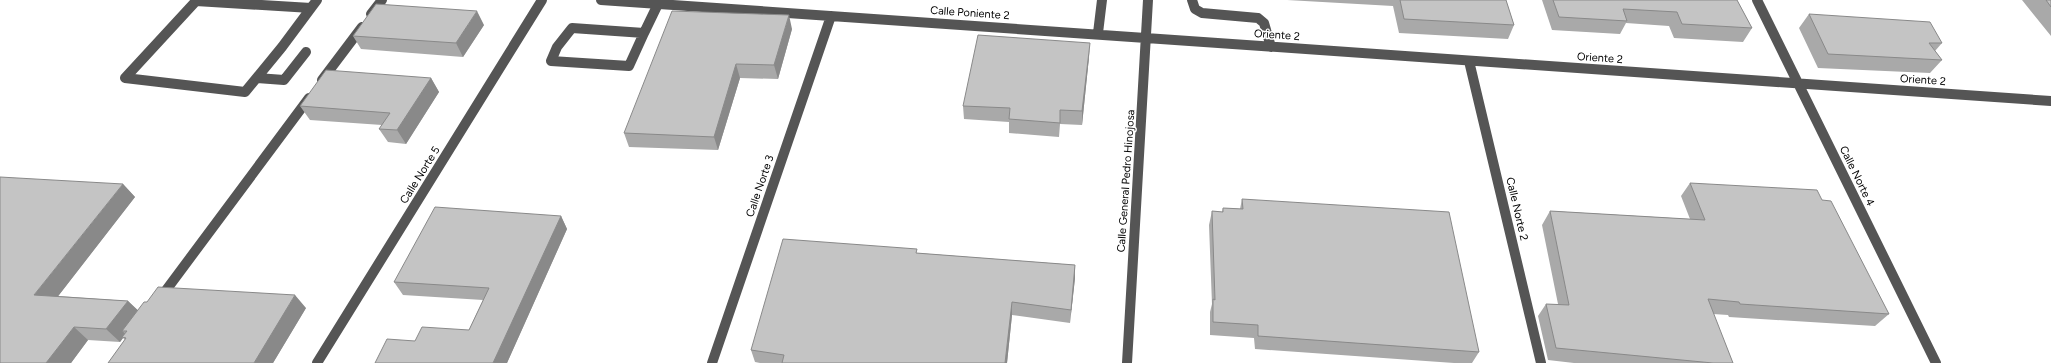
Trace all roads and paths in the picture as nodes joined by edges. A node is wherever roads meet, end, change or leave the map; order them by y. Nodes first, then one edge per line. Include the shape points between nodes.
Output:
1 (317, 0) edge
2 (382, 0) edge
3 (542, 0) edge
4 (601, 0) edge
5 (1102, 0) edge
6 (1148, 0) edge
7 (1192, 0) edge
8 (1757, 0) edge
9 (658, 4) junction
10 (312, 8) junction
11 (831, 16) junction
12 (645, 33) junction
13 (1098, 33) junction
14 (1147, 39) junction
15 (1271, 47) junction
16 (306, 52) dead end
17 (1469, 61) junction
18 (257, 78) junction
19 (1797, 83) junction
20 (2051, 101) edge
21 (155, 306) edge
22 (317, 363) edge
23 (712, 363) edge
24 (1127, 363) edge
25 (1541, 363) edge
26 (1936, 363) edge

1 - 10 street
2 - 21 street
3 - 22 street, Calle Norte 5
4 - 9 street, Calle Poniente 2
5 - 13 street
6 - 14 street, Calle General Pedro Hinojosa
7 - 15 street via 1195,9 1202,13 1258,18 1264,23
8 - 19 street, Calle Norte 4
9 - 11 street, Calle Poniente 2
9 - 12 street
10 - 18 street
10 - 18 street via 196,1 125,78 245,92
11 - 13 street, Calle Poniente 2
11 - 23 street, Calle Norte 3
12 - 12 street via 629,66 551,61 557,47 572,28
13 - 14 street, Calle Poniente 2
14 - 15 street, Oriente 2
14 - 24 street, Calle General Pedro Hinojosa
15 - 17 street, Oriente 2
16 - 18 street via 284,80
17 - 19 street, Oriente 2
17 - 25 street, Calle Norte 2
19 - 20 street, Oriente 2
19 - 26 street, Calle Norte 4

